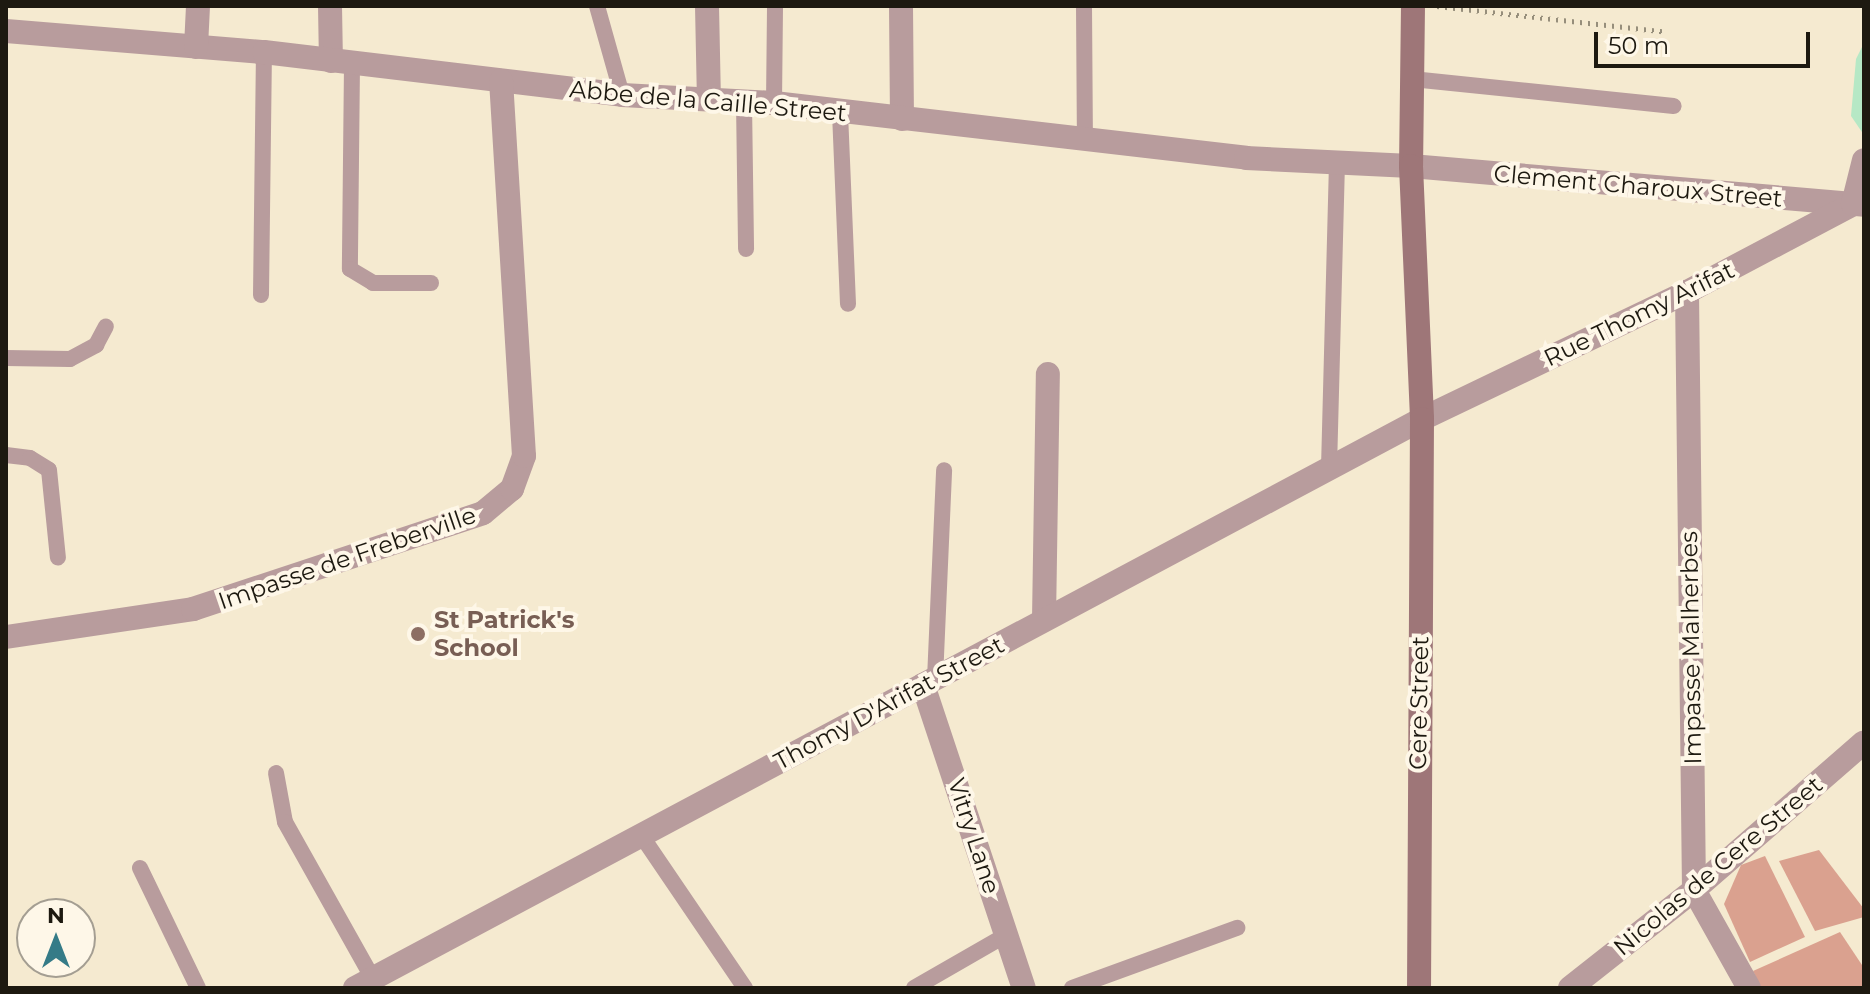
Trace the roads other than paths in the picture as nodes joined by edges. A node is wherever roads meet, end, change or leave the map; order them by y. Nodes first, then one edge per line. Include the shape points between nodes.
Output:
1 (198, 6) edge
2 (330, 6) edge
3 (597, 6) edge
4 (707, 6) edge
5 (775, 6) edge
6 (901, 6) edge
7 (1084, 6) edge
8 (1413, 6) edge
9 (6, 31) edge
10 (196, 47) junction
11 (264, 52) junction
12 (342, 63) junction
13 (1412, 79) junction
14 (501, 81) junction
15 (622, 95) junction
16 (709, 99) junction
17 (744, 102) junction
18 (774, 103) junction
19 (1674, 106) dead end
20 (840, 113) junction
21 (902, 119) junction
22 (1085, 140) junction
23 (1864, 160) edge
24 (1337, 162) junction
25 (1411, 166) junction
26 (1858, 205) edge
27 (746, 249) dead end
28 (431, 283) dead end
29 (1687, 292) junction
30 (261, 295) dead end
31 (848, 304) dead end
32 (106, 326) dead end
33 (6, 358) edge
34 (1048, 374) dead end
35 (1422, 419) junction
36 (6, 455) edge
37 (1329, 468) junction
38 (944, 470) dead end
39 (58, 558) dead end
40 (1044, 620) junction
41 (6, 637) edge
42 (929, 682) junction
43 (1864, 742) edge
44 (276, 773) dead end
45 (641, 835) junction
46 (140, 868) dead end
47 (1694, 890) junction
48 (1237, 928) dead end
49 (1006, 935) junction
50 (364, 983) edge
51 (1018, 986) edge
52 (198, 988) edge
53 (745, 988) edge
54 (914, 988) edge
55 (1072, 988) edge
56 (1419, 988) edge
57 (1570, 988) edge
58 (1749, 988) edge

1 - 10 street
2 - 12 street
3 - 15 lane
4 - 16 street
5 - 18 lane
6 - 21 street
7 - 22 lane
8 - 13 street, Cere Street
9 - 10 street, Abbe de la Caille Street
10 - 11 street, Abbe de la Caille Street
11 - 12 street, Abbe de la Caille Street
11 - 30 lane
12 - 14 street, Abbe de la Caille Street
12 - 28 lane via 350,269 373,283
13 - 19 lane
13 - 25 street, Cere Street
14 - 15 street, Abbe de la Caille Street
14 - 41 street, Impasse de Freberville via 524,456 512,489 483,513 193,609
15 - 16 street, Abbe de la Caille Street
16 - 17 street, Abbe de la Caille Street
17 - 18 street, Abbe de la Caille Street
17 - 27 lane
18 - 20 street, Abbe de la Caille Street
20 - 21 street, Abbe de la Caille Street
20 - 31 lane
21 - 22 street, Abbe de la Caille Street
22 - 24 street, Abbe de la Caille Street
23 - 26 street
24 - 25 street, Abbe de la Caille Street
24 - 37 lane
25 - 26 street, Clement Charoux Street
25 - 35 street, Cere Street
26 - 29 street, Rue Thomy Arifat
29 - 35 street, Rue Thomy Arifat
29 - 47 street, Impasse Malherbes
32 - 33 lane via 96,345 70,359
34 - 40 street
35 - 37 street, Thomy D'Arifat Street
35 - 56 street, Cere Street
36 - 39 lane via 30,458 49,470
37 - 40 street, Thomy D'Arifat Street
38 - 42 lane
40 - 42 street, Thomy D'Arifat Street
42 - 45 street, Thomy D'Arifat Street
42 - 49 street, Vitry Lane
43 - 47 street, Nicolas de Cere Street
44 - 50 lane via 285,822
45 - 50 street, Thomy D'Arifat Street
45 - 53 lane
46 - 52 lane
47 - 57 street, Nicolas de Cere Street
47 - 58 street, Impasse Malherbes
48 - 55 lane
49 - 51 street, Vitry Lane
49 - 54 lane

